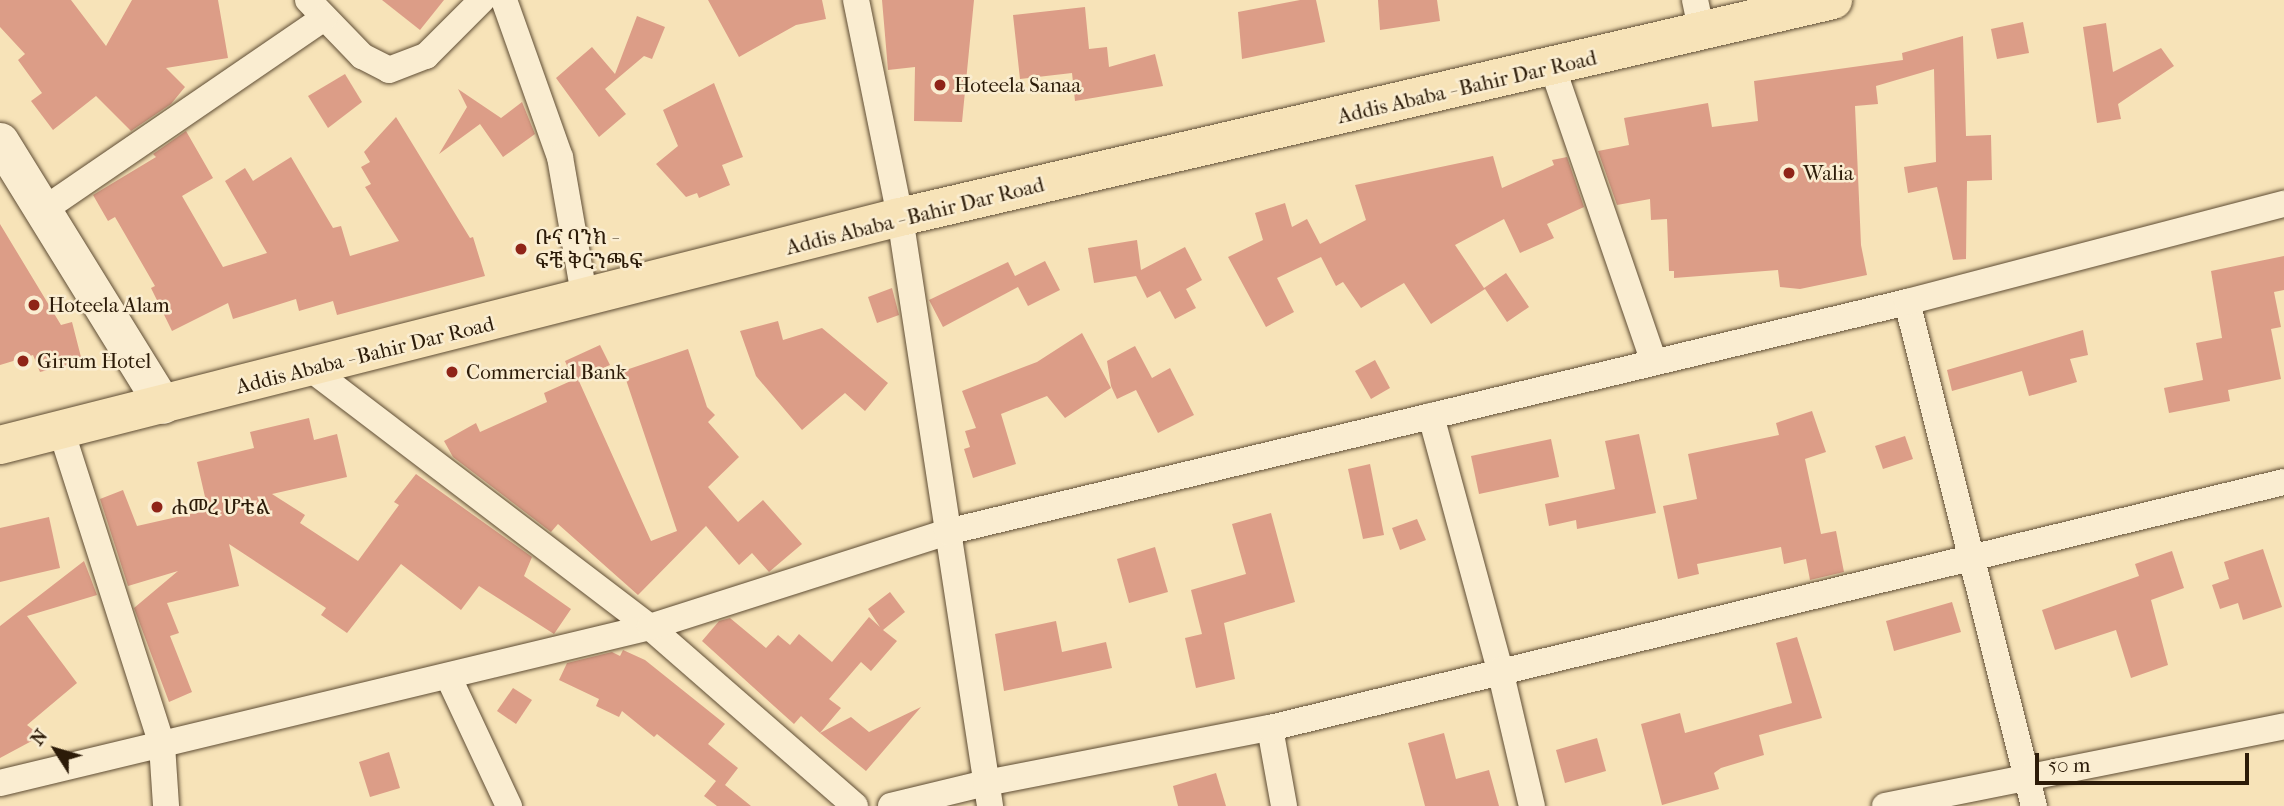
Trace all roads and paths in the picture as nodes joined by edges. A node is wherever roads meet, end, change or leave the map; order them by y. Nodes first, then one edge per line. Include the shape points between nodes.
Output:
1 (482, 0) edge
2 (504, 0) edge
3 (856, 0) edge
4 (1833, 0) edge
5 (316, 9) edge
6 (1699, 16) edge
7 (1553, 69) junction
8 (0, 141) edge
9 (2284, 204) edge
10 (42, 211) junction
11 (901, 217) junction
12 (585, 300) junction
13 (1907, 302) junction
14 (1653, 360) junction
15 (311, 369) junction
16 (163, 405) junction
17 (1431, 416) junction
18 (61, 430) junction
19 (0, 445) edge
20 (2284, 482) edge
21 (947, 532) junction
22 (1971, 556) junction
23 (650, 627) junction
24 (1500, 670) junction
25 (448, 676) junction
26 (2284, 726) edge
27 (1270, 728) junction
28 (162, 745) junction
29 (2027, 780) junction
30 (0, 783) edge
31 (988, 794) edge
32 (166, 806) edge
33 (509, 806) edge
34 (855, 806) edge
35 (891, 806) edge
36 (1284, 806) edge
37 (1532, 806) edge
38 (1885, 806) edge
39 (2034, 806) edge

1 - 5 street via 426,56 389,70 362,56
2 - 12 street via 560,157
3 - 11 street
4 - 6 highway, Addis Ababa - Bahir Dar Road
5 - 10 street
6 - 7 highway, Addis Ababa - Bahir Dar Road
7 - 11 highway, Addis Ababa - Bahir Dar Road
7 - 14 street
8 - 10 street
9 - 13 street
10 - 16 street
11 - 12 highway, Addis Ababa - Bahir Dar Road
11 - 21 street
12 - 15 highway, Addis Ababa - Bahir Dar Road
13 - 14 street
13 - 22 street
14 - 17 street
15 - 16 highway, Addis Ababa - Bahir Dar Road
15 - 23 street
16 - 18 highway, Addis Ababa - Bahir Dar Road
17 - 21 street
17 - 24 street
18 - 19 highway, Addis Ababa - Bahir Dar Road
18 - 28 street
20 - 22 street
21 - 23 street
21 - 31 street
22 - 24 street
22 - 29 street
23 - 25 street
23 - 34 street
24 - 27 street
24 - 37 street
25 - 28 street
25 - 33 street
26 - 29 street
27 - 31 street
27 - 36 street
28 - 30 street
28 - 32 street
29 - 38 street
29 - 39 street
31 - 35 street

